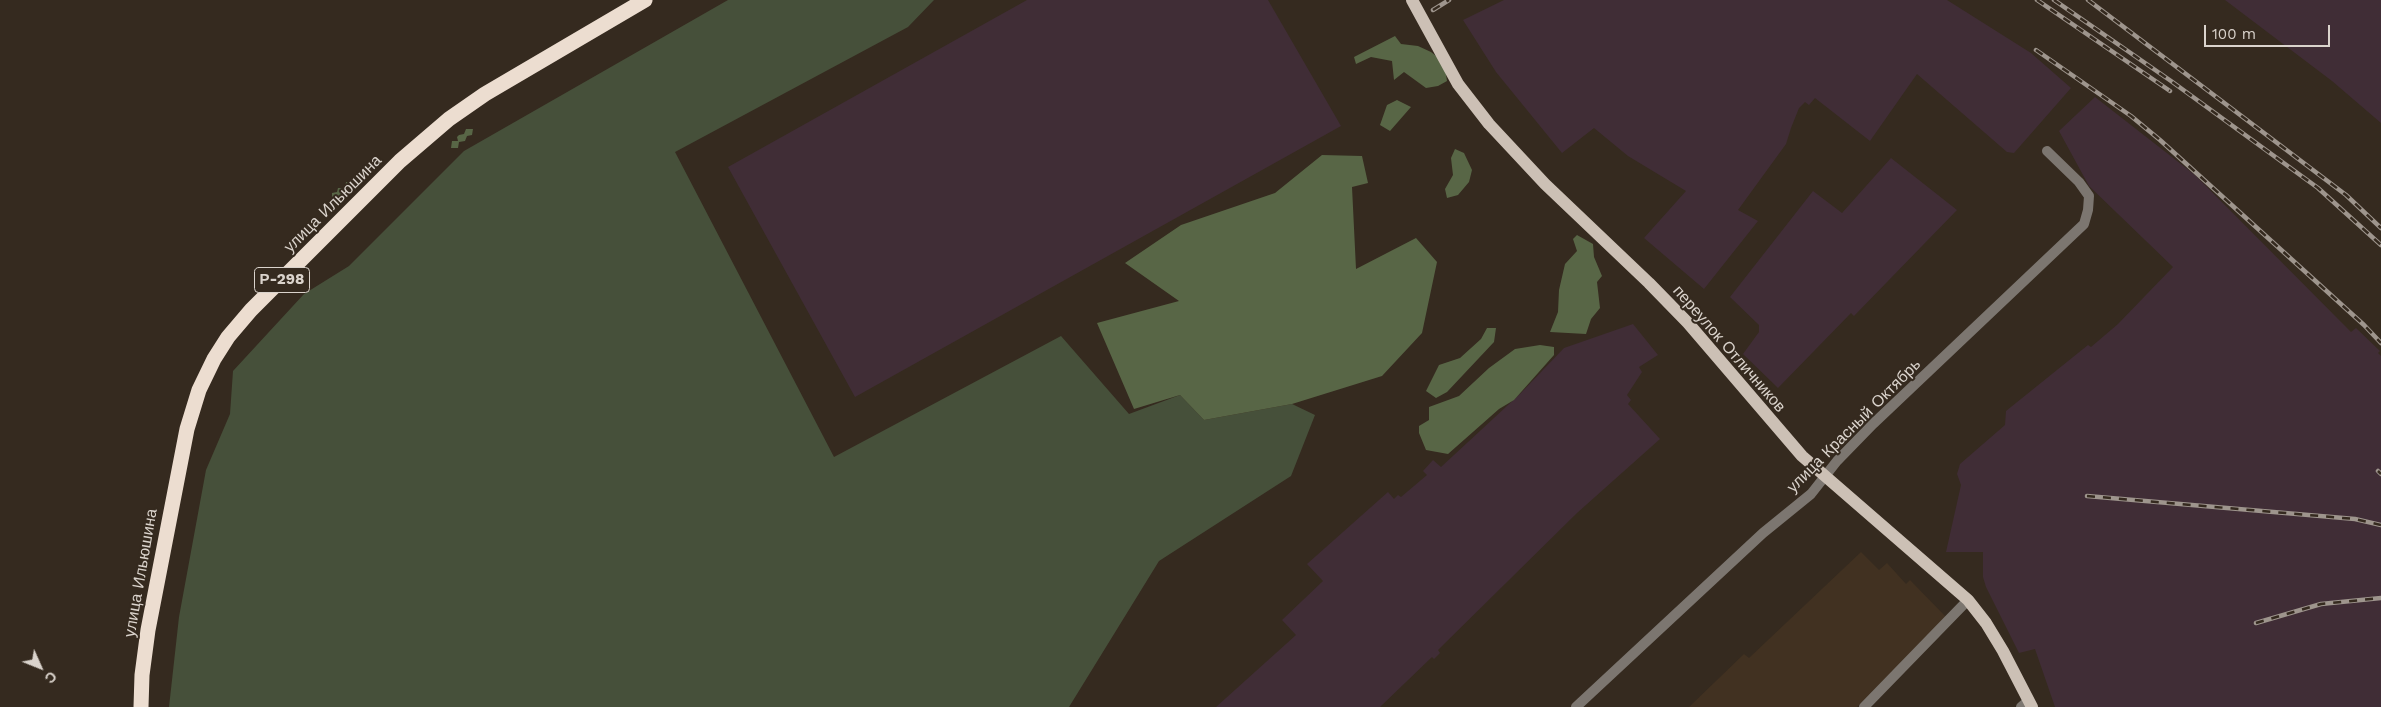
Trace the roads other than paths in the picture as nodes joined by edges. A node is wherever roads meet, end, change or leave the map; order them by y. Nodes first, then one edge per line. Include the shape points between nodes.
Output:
1 (645, 0) edge
2 (1412, 0) edge
3 (2047, 151) dead end
4 (1824, 476) junction
5 (1968, 600) junction
6 (2027, 705) edge
7 (141, 707) edge
8 (1576, 707) edge
9 (1864, 707) edge

1 - 7 highway, улица Ильюшина / Р-298 via 485,94 435,130 400,161 228,337 199,390 187,429 148,630
2 - 4 main road, переулок Отличников via 1458,84 1489,124 1545,184 1688,323 1776,428
3 - 4 street, улица Красный Октябрь via 2089,196 2084,224 1873,424
4 - 5 main road, переулок Отличников
4 - 8 street, улица Красный Октябрь via 1810,494 1763,533
5 - 6 main road, переулок Отличников via 2003,651
5 - 9 street

